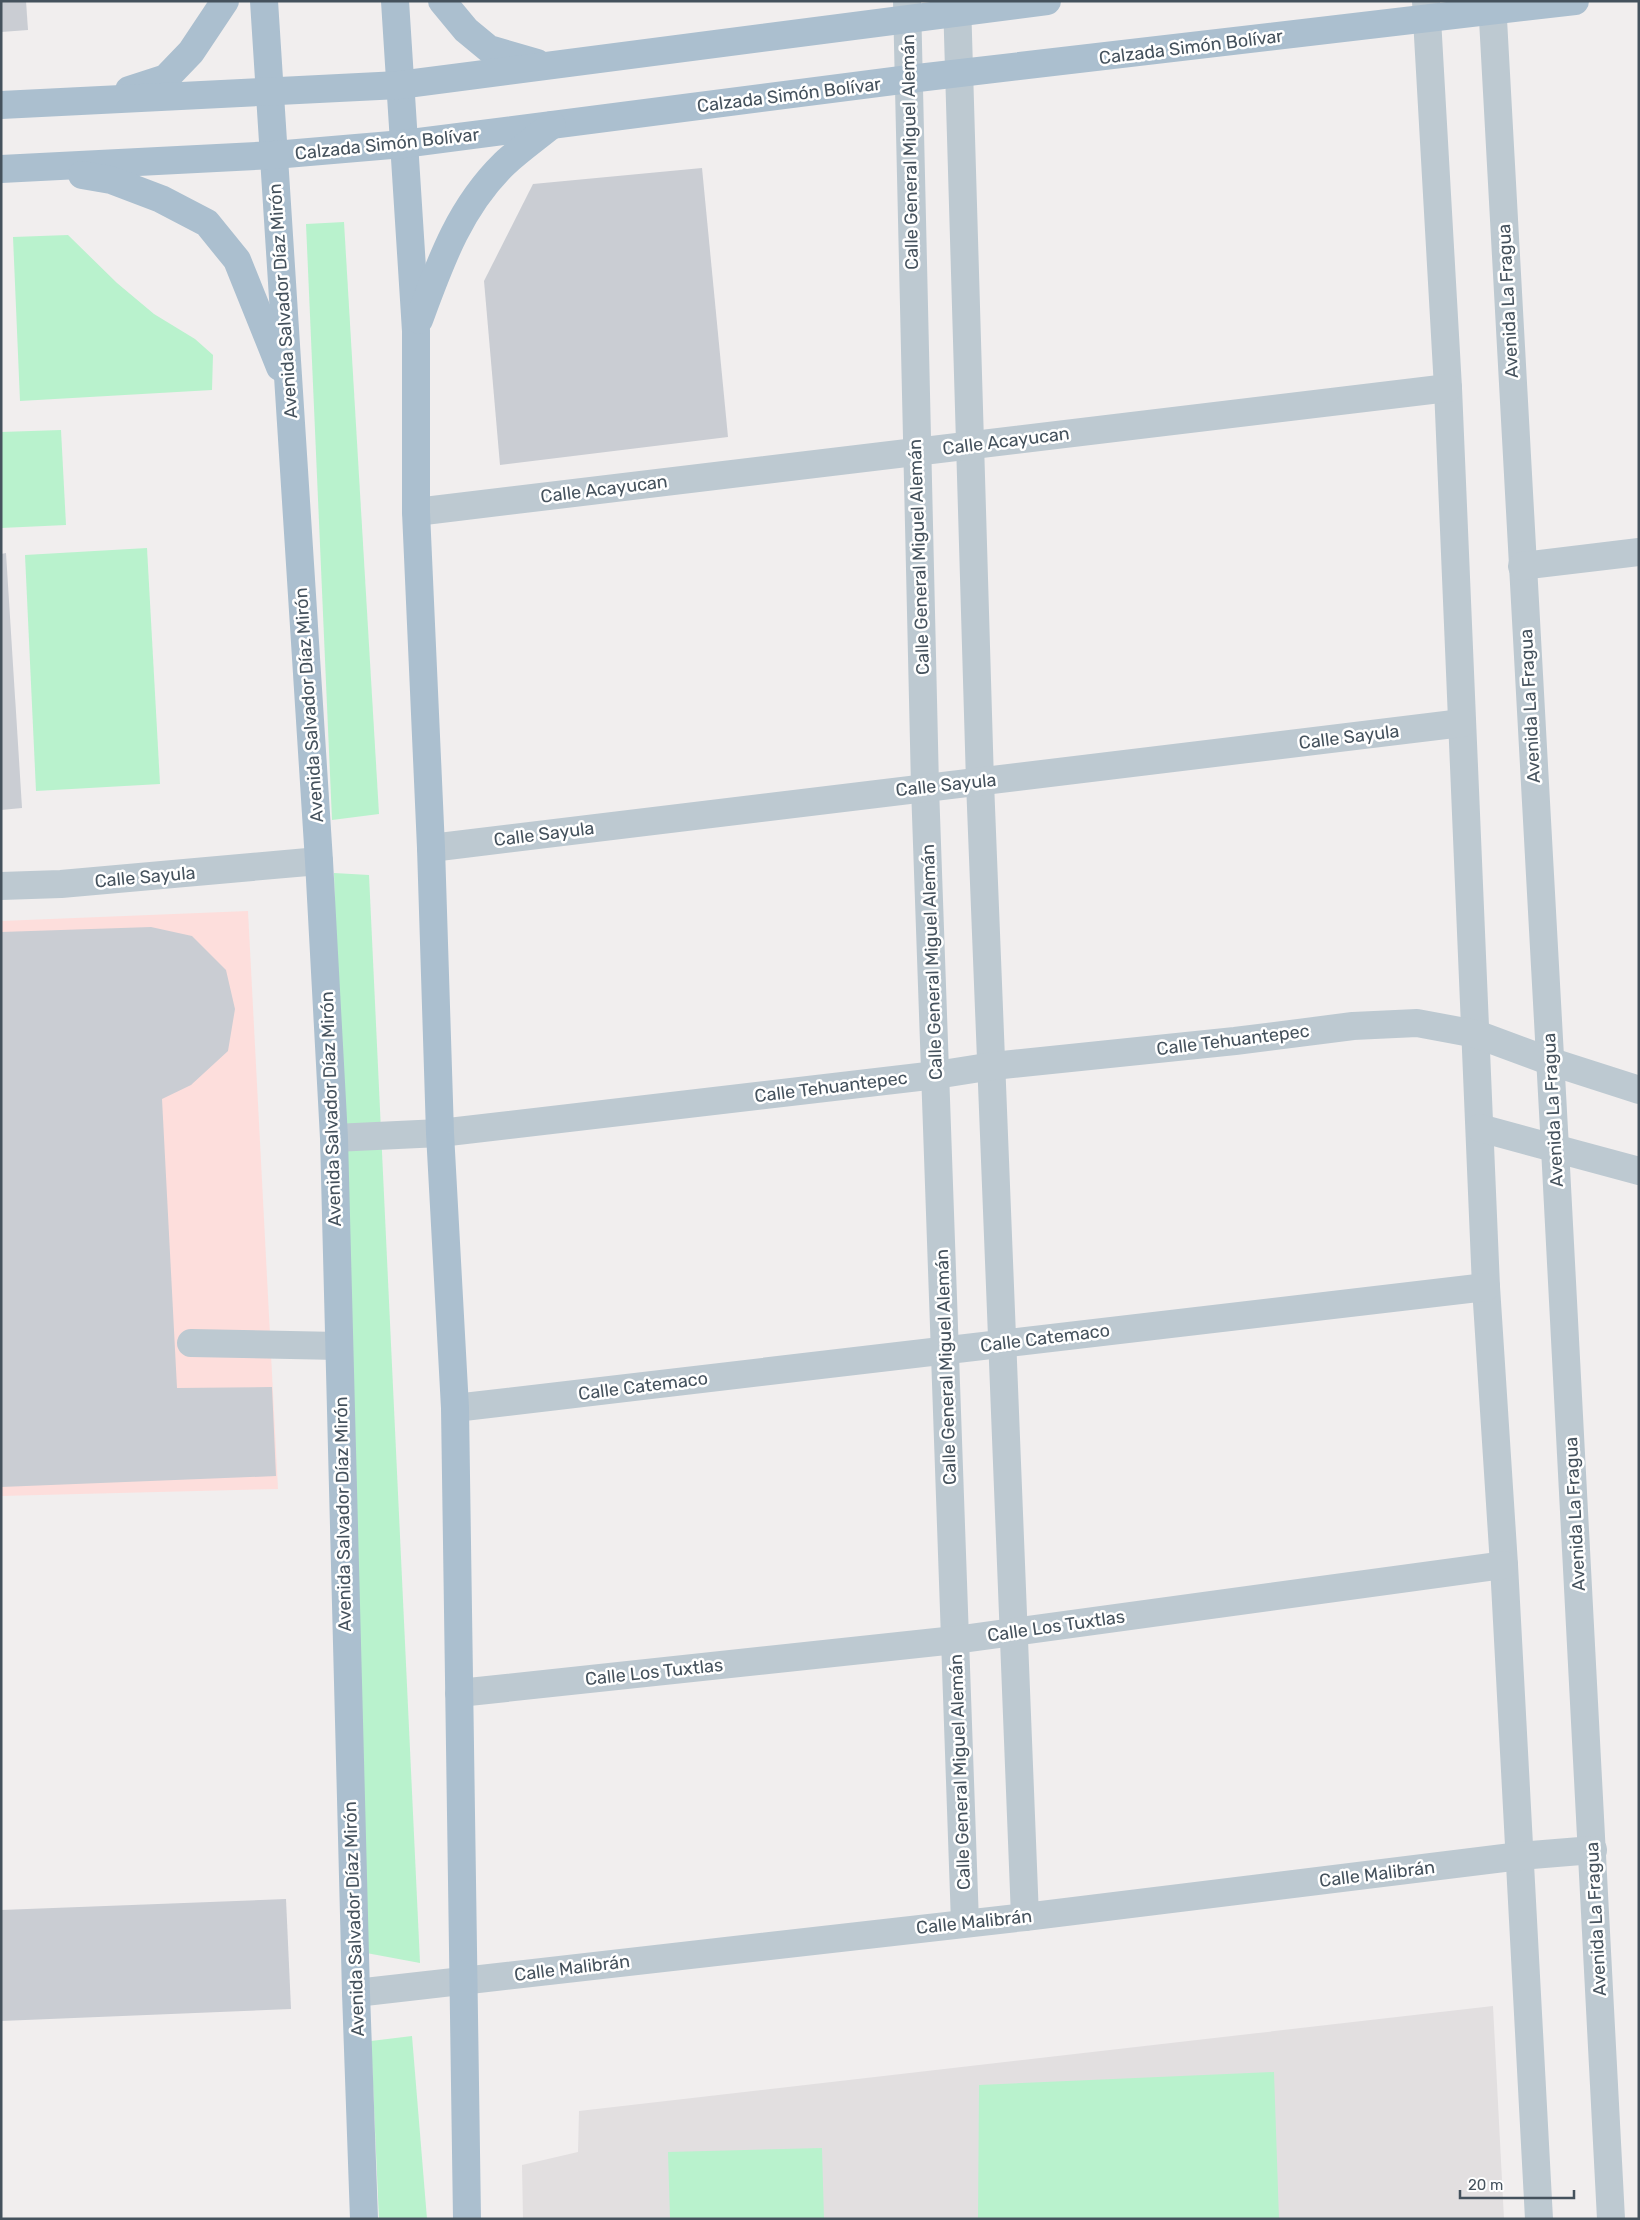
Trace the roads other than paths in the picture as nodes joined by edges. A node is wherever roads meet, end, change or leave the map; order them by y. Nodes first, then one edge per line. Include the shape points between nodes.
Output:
1 (226, 1) edge
2 (264, 1) edge
3 (395, 1) edge
4 (442, 1) edge
5 (1047, 1) edge
6 (1575, 1) edge
7 (1492, 6) edge
8 (957, 7) edge
9 (907, 10) edge
10 (1427, 10) edge
11 (548, 66) junction
12 (958, 74) junction
13 (909, 80) junction
14 (399, 85) junction
15 (269, 93) junction
16 (96, 101) junction
17 (1, 105) edge
18 (552, 126) junction
19 (403, 144) junction
20 (274, 156) junction
21 (39, 167) junction
22 (1, 169) edge
23 (416, 331) junction
24 (1448, 388) junction
25 (289, 389) junction
26 (971, 445) junction
27 (916, 452) junction
28 (416, 512) junction
29 (1639, 552) edge
30 (1522, 566) junction
31 (1462, 723) junction
32 (980, 782) junction
33 (925, 787) junction
34 (431, 848) junction
35 (319, 861) junction
36 (1, 886) edge
37 (1476, 1034) junction
38 (1550, 1062) junction
39 (993, 1066) junction
40 (936, 1075) junction
41 (1639, 1090) edge
42 (1480, 1128) junction
43 (440, 1133) junction
44 (334, 1138) junction
45 (1555, 1148) junction
46 (1639, 1171) edge
47 (1486, 1287) junction
48 (191, 1343) dead end
49 (1004, 1343) junction
50 (339, 1346) junction
51 (946, 1350) junction
52 (455, 1408) junction
53 (1504, 1565) junction
54 (1013, 1632) junction
55 (955, 1640) junction
56 (459, 1693) junction
57 (1593, 1850) junction
58 (1520, 1856) junction
59 (1025, 1916) junction
60 (965, 1923) junction
61 (463, 1981) junction
62 (356, 1993) junction
63 (364, 2219) edge
64 (467, 2219) edge
65 (1539, 2219) edge
66 (1611, 2219) edge

1 - 16 main road via 191,52 166,78
2 - 15 main road, Avenida Salvador Díaz Mirón
3 - 14 main road
4 - 11 main road via 466,30 489,49
5 - 8 main road
6 - 7 main road, Calzada Simón Bolívar
7 - 10 main road, Calzada Simón Bolívar
7 - 30 street, Avenida La Fragua
8 - 9 main road
8 - 12 street
9 - 11 main road
9 - 13 street, Calle General Miguel Alemán
10 - 12 main road, Calzada Simón Bolívar
10 - 24 street
11 - 14 main road
12 - 13 main road, Calzada Simón Bolívar
12 - 26 street
13 - 18 main road, Calzada Simón Bolívar
13 - 27 street, Calle General Miguel Alemán
14 - 15 main road
14 - 19 main road
15 - 16 main road
15 - 20 main road, Avenida Salvador Díaz Mirón
16 - 17 main road
18 - 19 main road, Calzada Simón Bolívar
18 - 23 main road via 505,163 460,220 443,256
19 - 20 main road, Calzada Simón Bolívar
19 - 23 main road
20 - 21 main road, Calzada Simón Bolívar
20 - 25 main road, Avenida Salvador Díaz Mirón
21 - 22 main road, Calzada Simón Bolívar
21 - 25 main road via 111,180 161,199 207,223 237,260
23 - 28 main road
24 - 26 street, Calle Acayucan
24 - 31 street
25 - 35 main road, Avenida Salvador Díaz Mirón
26 - 27 street, Calle Acayucan
26 - 32 street
27 - 28 street, Calle Acayucan
27 - 33 street, Calle General Miguel Alemán
28 - 34 main road
29 - 30 street
30 - 38 street, Avenida La Fragua
31 - 32 street, Calle Sayula
31 - 37 street
32 - 33 street, Calle Sayula
32 - 39 street
33 - 34 street, Calle Sayula
33 - 40 street, Calle General Miguel Alemán
34 - 43 main road
35 - 36 street, Calle Sayula via 61,884
35 - 44 main road, Avenida Salvador Díaz Mirón
37 - 38 street, Calle Tehuantepec
37 - 39 street, Calle Tehuantepec via 1417,1023 1353,1026
37 - 42 street
38 - 41 street, Calle Tehuantepec
38 - 45 street, Avenida La Fragua
39 - 40 street, Calle Tehuantepec
39 - 49 street
40 - 43 street, Calle Tehuantepec
40 - 51 street, Calle General Miguel Alemán
42 - 45 street
42 - 47 street
43 - 44 street, Calle Tehuantepec
43 - 52 main road
44 - 50 main road, Avenida Salvador Díaz Mirón
45 - 46 street
45 - 57 street, Avenida La Fragua
47 - 49 street, Calle Catemaco
47 - 53 street
48 - 50 street
49 - 51 street, Calle Catemaco
49 - 54 street
50 - 62 main road, Avenida Salvador Díaz Mirón
51 - 52 street, Calle Catemaco
51 - 55 street, Calle General Miguel Alemán
52 - 56 main road
53 - 54 street, Calle Los Tuxtlas
53 - 58 street
54 - 55 street, Calle Los Tuxtlas
54 - 59 street
55 - 56 street, Calle Los Tuxtlas
55 - 60 street, Calle General Miguel Alemán
56 - 61 main road
57 - 58 street, Calle Malibrán
57 - 66 street, Avenida La Fragua
58 - 59 street, Calle Malibrán
58 - 65 street
59 - 60 street, Calle Malibrán
60 - 61 street, Calle Malibrán
61 - 62 street, Calle Malibrán
61 - 64 main road
62 - 63 main road, Avenida Salvador Díaz Mirón

